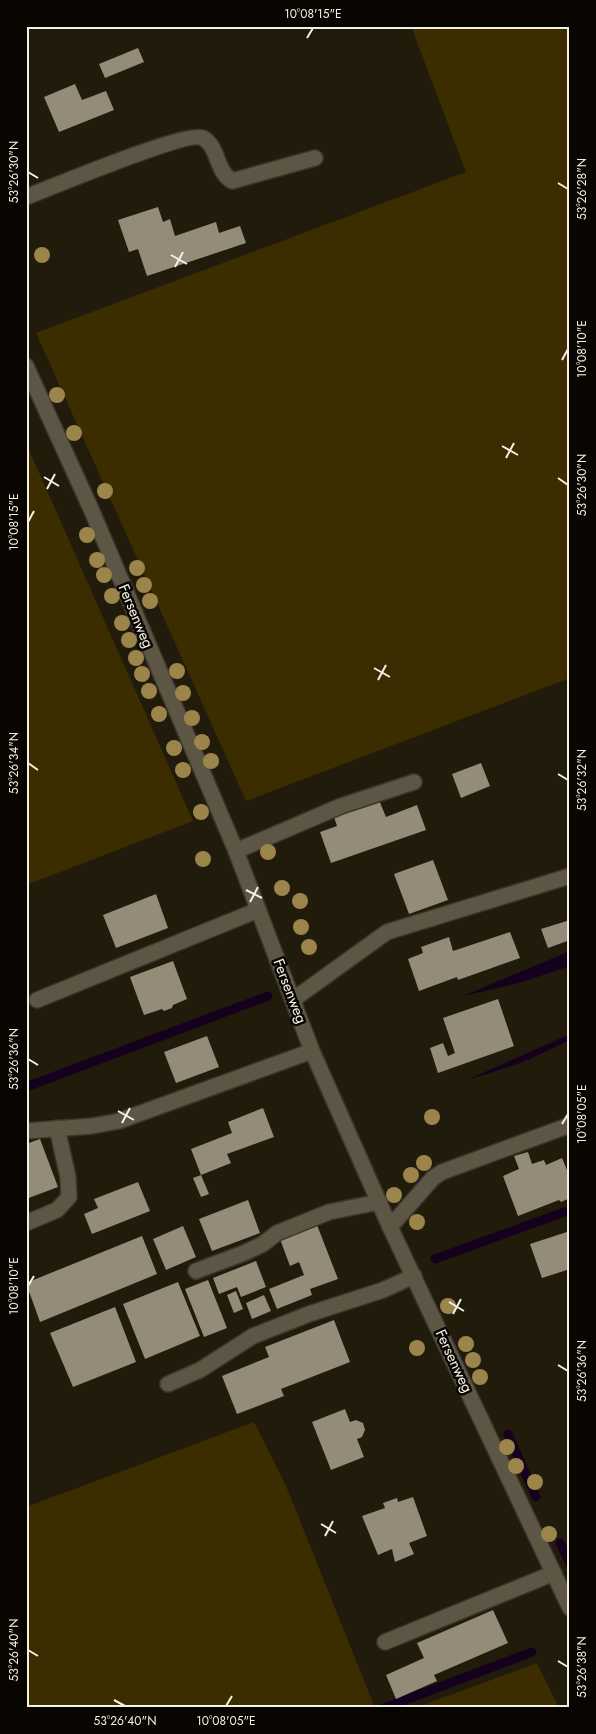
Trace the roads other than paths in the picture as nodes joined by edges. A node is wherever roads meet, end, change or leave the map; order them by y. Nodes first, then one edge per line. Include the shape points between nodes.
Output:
1 (315, 158) dead end
2 (26, 197) edge
3 (26, 366) edge
4 (414, 782) dead end
5 (236, 851) junction
6 (570, 876) edge
7 (258, 910) junction
8 (294, 999) junction
9 (36, 1000) dead end
10 (312, 1051) junction
11 (570, 1125) edge
12 (57, 1128) junction
13 (26, 1131) edge
14 (379, 1202) junction
15 (26, 1222) edge
16 (390, 1227) junction
17 (196, 1271) dead end
18 (414, 1276) junction
19 (168, 1384) dead end
20 (554, 1573) junction
21 (570, 1608) edge
22 (385, 1642) dead end

1 - 2 street via 232,181 224,175 211,146 202,137 192,137 138,153
3 - 5 street, Fersenweg
4 - 5 street via 342,806
5 - 7 street, Fersenweg
6 - 8 street via 387,932
7 - 8 street, Fersenweg
7 - 9 street
8 - 10 street, Fersenweg
10 - 12 street via 119,1121
10 - 14 street, Fersenweg
11 - 16 street via 442,1172
12 - 13 street
12 - 15 street via 69,1197 57,1210
14 - 16 street, Fersenweg
14 - 17 street via 328,1212 277,1233 244,1253
16 - 18 street, Fersenweg
18 - 19 street via 253,1336 200,1370
18 - 20 street, Fersenweg
20 - 21 street, Fersenweg
20 - 22 street

